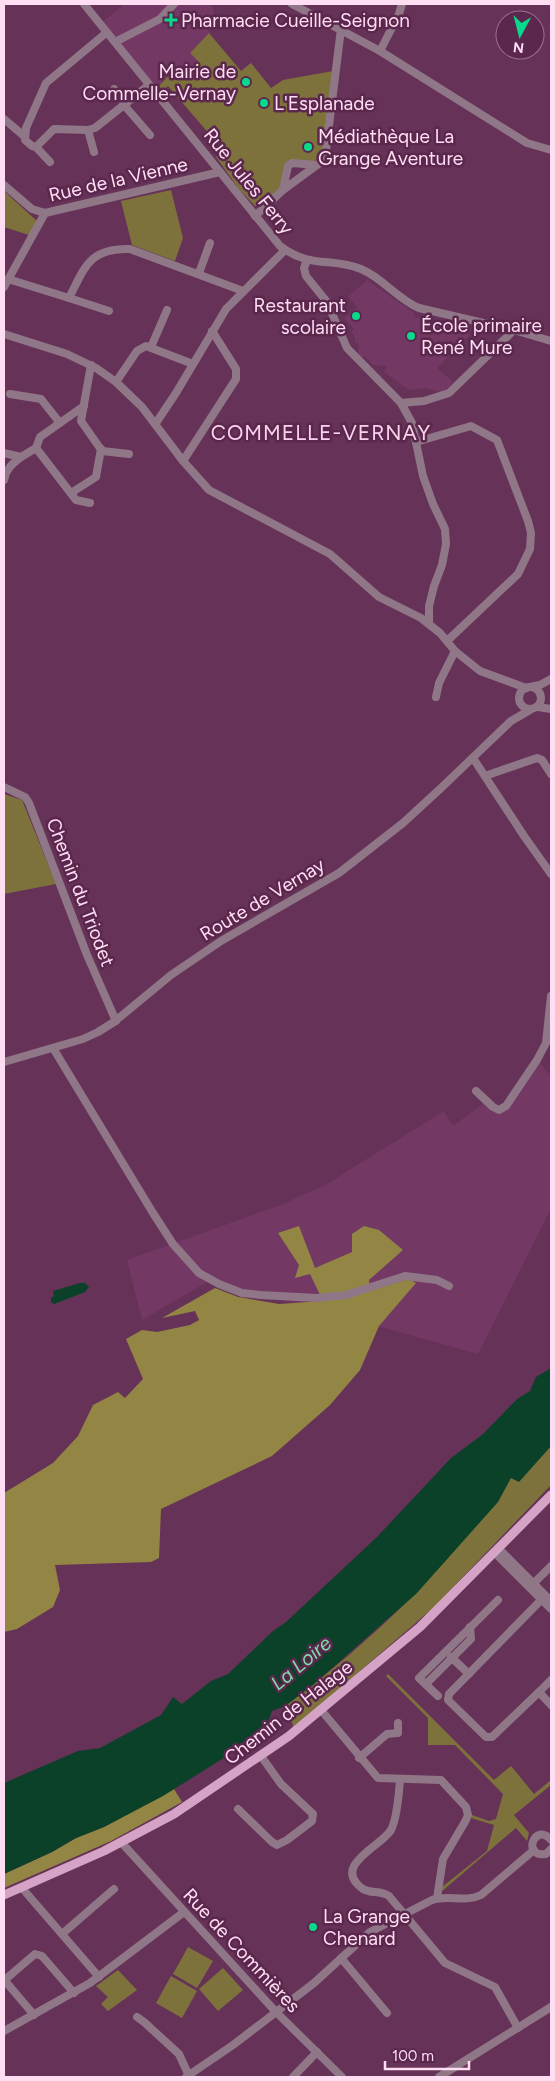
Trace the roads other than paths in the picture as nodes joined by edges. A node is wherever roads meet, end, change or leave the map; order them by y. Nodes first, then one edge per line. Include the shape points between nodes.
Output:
1 (84, 4) edge
2 (174, 4) edge
3 (292, 4) edge
4 (402, 4) edge
5 (341, 29) junction
6 (106, 33) junction
7 (115, 42) junction
8 (380, 51) junction
9 (149, 85) junction
10 (114, 89) dead end
11 (125, 105) junction
12 (4, 119) edge
13 (88, 130) junction
14 (150, 135) dead end
15 (24, 136) junction
16 (36, 147) junction
17 (551, 150) edge
18 (94, 152) dead end
19 (50, 162) dead end
20 (317, 164) junction
21 (220, 172) junction
22 (4, 185) edge
23 (283, 190) junction
24 (45, 213) junction
25 (255, 216) junction
26 (210, 243) dead end
27 (285, 250) junction
28 (307, 260) junction
29 (199, 273) junction
30 (8, 279) junction
31 (4, 287) edge
32 (243, 291) junction
33 (69, 298) junction
34 (167, 310) dead end
35 (109, 311) dead end
36 (514, 330) junction
37 (212, 331) junction
38 (4, 334) edge
39 (551, 342) edge
40 (151, 347) junction
41 (91, 364) junction
42 (193, 364) junction
43 (116, 382) junction
44 (10, 394) dead end
45 (401, 403) junction
46 (84, 406) junction
47 (60, 423) junction
48 (156, 423) junction
49 (416, 442) junction
50 (36, 448) junction
51 (101, 449) junction
52 (4, 453) edge
53 (129, 454) dead end
54 (21, 456) junction
55 (183, 461) junction
56 (4, 480) edge
57 (71, 493) junction
58 (90, 503) dead end
59 (429, 624) junction
60 (447, 641) junction
61 (455, 651) junction
62 (551, 679) edge
63 (510, 683) junction
64 (551, 683) edge
65 (528, 687) junction
66 (436, 697) dead end
67 (519, 697) junction
68 (541, 697) junction
69 (551, 705) edge
70 (538, 707) junction
71 (551, 709) edge
72 (530, 710) junction
73 (511, 720) junction
74 (473, 758) junction
75 (551, 774) edge
76 (485, 776) junction
77 (4, 787) edge
78 (551, 874) edge
79 (551, 996) edge
80 (116, 1021) junction
81 (53, 1048) junction
82 (4, 1062) edge
83 (476, 1091) dead end
84 (449, 1286) dead end
85 (551, 1495) edge
86 (496, 1550) junction
87 (551, 1566) edge
88 (532, 1586) junction
89 (546, 1599) edge
90 (498, 1600) dead end
91 (551, 1609) edge
92 (470, 1627) junction
93 (452, 1657) junction
94 (469, 1674) junction
95 (551, 1680) edge
96 (426, 1684) junction
97 (539, 1692) junction
98 (438, 1696) dead end
99 (551, 1705) edge
100 (320, 1710) junction
101 (398, 1724) dead end
102 (261, 1756) junction
103 (359, 1758) junction
104 (400, 1780) junction
105 (238, 1809) dead end
106 (551, 1839) edge
107 (121, 1842) junction
108 (551, 1849) edge
109 (534, 1850) junction
110 (22, 1888) junction
111 (114, 1889) dead end
112 (4, 1895) edge
113 (437, 1898) junction
114 (184, 1912) junction
115 (404, 1914) junction
116 (62, 1934) junction
117 (342, 1958) junction
118 (99, 1977) junction
119 (74, 1993) junction
120 (551, 2007) edge
121 (276, 2012) junction
122 (388, 2013) dead end
123 (34, 2015) junction
124 (136, 2017) dead end
125 (518, 2028) junction
126 (4, 2031) edge
127 (317, 2052) junction
128 (187, 2076) edge
129 (293, 2077) edge
130 (342, 2077) edge
131 (439, 2077) edge

1 - 6 street, Rue Jules Ferry
2 - 7 street via 160,19
3 - 5 street
4 - 8 street
5 - 8 street
5 - 20 street via 327,150 325,158
6 - 7 street, Rue Jules Ferry
6 - 15 street via 46,83
7 - 9 street, Rue Jules Ferry
8 - 17 street via 527,143
9 - 11 street
9 - 21 street, Rue Jules Ferry
10 - 11 street
11 - 13 street
11 - 14 street
12 - 15 street
13 - 16 street via 54,129
13 - 18 street
15 - 16 street via 29,144
16 - 19 street
20 - 23 street
20 - 23 street via 292,163 288,166
21 - 24 street, Rue de la Vienne
21 - 25 street, Rue Jules Ferry
22 - 24 street, Rue de la Vienne via 32,209
23 - 25 street
24 - 30 street
25 - 27 street, Rue Jules Ferry
26 - 29 street
27 - 28 street, Rue Jules Ferry
27 - 32 street
28 - 36 street, Rue Jules Ferry via 363,270 406,302 420,308
28 - 45 street via 306,276 327,302 346,348
29 - 32 street
29 - 33 street via 130,249 121,249 98,254 91,259
30 - 31 street
30 - 33 street
32 - 37 street
33 - 35 street
34 - 40 street
36 - 39 street, Rue Jules Ferry
36 - 45 street via 448,392 424,401
37 - 42 street
37 - 55 street via 236,369 236,379
38 - 41 street
40 - 42 street
40 - 43 street via 137,351
41 - 43 street
41 - 46 street
42 - 48 street
43 - 48 street
44 - 47 street via 41,399
45 - 49 street via 412,423
46 - 47 street
46 - 51 street via 82,421
47 - 50 street via 40,437
48 - 55 street
49 - 59 street via 423,476 446,529 442,565 429,606
49 - 60 street via 471,426 497,440 531,533 530,549 518,574
50 - 54 street
50 - 57 street
51 - 53 street
51 - 57 street via 96,477
52 - 54 street
54 - 56 street via 11,464
55 - 59 street via 209,490 330,554 378,597
57 - 58 street via 76,500
59 - 60 street
60 - 61 street
61 - 63 street via 480,671
61 - 66 street via 438,683
62 - 65 street
63 - 65 street
63 - 67 street
64 - 68 street
65 - 67 street
65 - 68 street via 537,690
67 - 72 street via 523,707
67 - 73 street, Route de Vernay
68 - 69 street
68 - 70 street
70 - 71 street
70 - 72 street
72 - 73 street, Route de Vernay
73 - 74 street, Route de Vernay
74 - 76 street
74 - 80 street, Route de Vernay via 361,857 171,974
75 - 76 street via 538,758
76 - 78 street
77 - 80 street, Chemin du Triodet via 25,797 29,803
79 - 83 street via 546,1043 506,1106 499,1110
80 - 81 street, Route de Vernay via 83,1040
81 - 82 street, Route de Vernay
81 - 84 street via 173,1244 199,1273 242,1293 317,1298 346,1294 405,1276 431,1278
85 - 86 main road, Chemin de Halage
86 - 88 street
86 - 100 main road, Chemin de Halage via 420,1626
87 - 88 street
88 - 89 street
89 - 91 street
89 - 94 street via 498,1642
90 - 92 street
92 - 93 street via 471,1639
92 - 96 street via 419,1678
93 - 94 street
93 - 96 street
94 - 97 street via 449,1694 448,1700 486,1737 492,1738
95 - 97 street
96 - 98 street
97 - 99 street
100 - 102 main road, Chemin de Halage
100 - 103 street
101 - 103 street via 398,1733 388,1734
102 - 105 street via 281,1784 314,1818 277,1844
102 - 107 main road, Chemin de Halage via 174,1814
103 - 104 street via 378,1778
104 - 113 street via 441,1780 468,1810 464,1825 443,1858
104 - 115 street via 391,1830 358,1860 352,1871 363,1889 383,1892
106 - 109 street via 538,1836 532,1844
107 - 110 main road, Chemin de Halage
107 - 114 street, Rue de Commières
108 - 109 street via 543,1855
109 - 113 street via 482,1895 471,1899
110 - 112 main road, Chemin de Halage
110 - 116 street
111 - 116 street
113 - 115 street
114 - 118 street
114 - 121 street, Rue de Commières
115 - 117 street via 376,1928
115 - 125 street via 445,1963 494,1988
116 - 118 street
117 - 121 street
117 - 122 street
118 - 119 street
119 - 123 street
119 - 123 street via 42,1956 35,1954 6,1982
120 - 125 street
121 - 127 street, Rue de Commières
121 - 128 street
123 - 126 street
124 - 128 street via 179,2054
125 - 131 street
127 - 129 street
127 - 130 street, Rue de Commières

